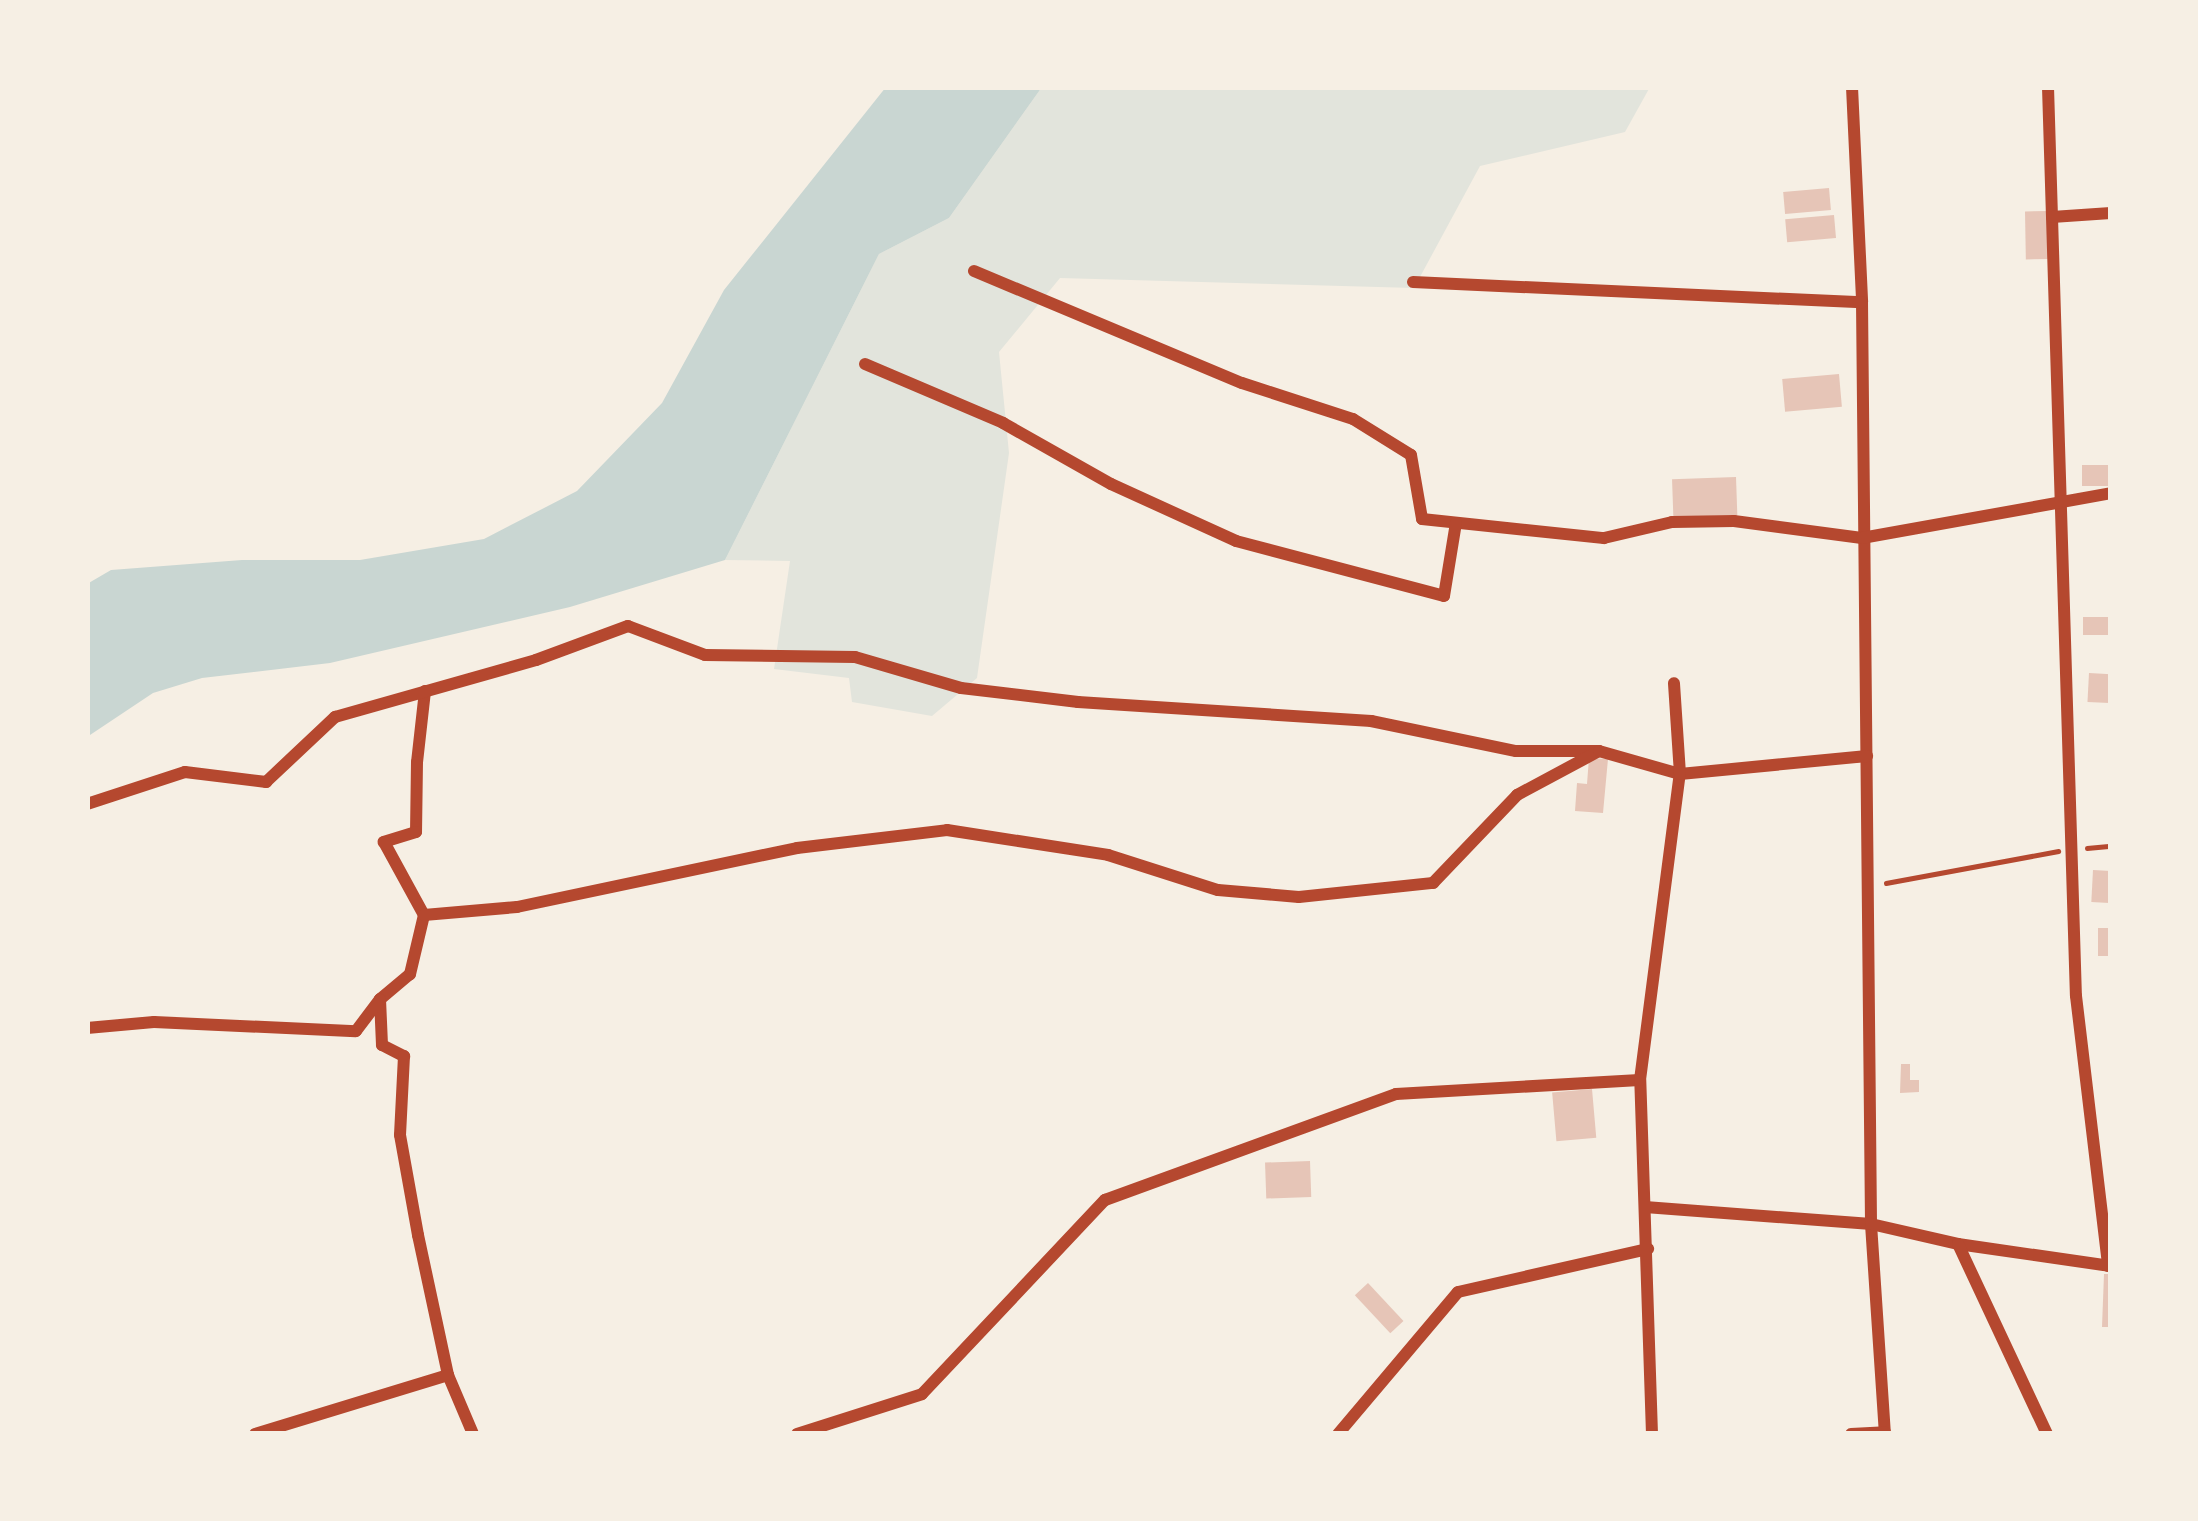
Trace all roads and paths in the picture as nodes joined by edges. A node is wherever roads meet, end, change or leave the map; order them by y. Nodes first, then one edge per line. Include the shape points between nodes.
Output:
1 (1852, 87) edge
2 (2048, 87) edge
3 (2111, 213) edge
4 (2052, 217) junction
5 (974, 271) dead end
6 (1413, 282) dead end
7 (1862, 302) junction
8 (865, 364) dead end
9 (2111, 493) edge
10 (2061, 499) junction
11 (1456, 523) junction
12 (1862, 538) junction
13 (1673, 683) dead end
14 (425, 692) junction
15 (1599, 751) junction
16 (1867, 756) junction
17 (1680, 774) junction
18 (87, 804) edge
19 (2111, 847) edge
20 (2071, 849) junction
21 (1869, 886) junction
22 (424, 915) junction
23 (380, 999) junction
24 (87, 1028) edge
25 (1640, 1080) junction
26 (1645, 1208) junction
27 (1871, 1224) junction
28 (1958, 1244) junction
29 (1648, 1249) junction
30 (2109, 1266) edge
31 (448, 1375) junction
32 (1885, 1433) edge
33 (255, 1434) edge
34 (473, 1434) edge
35 (796, 1434) edge
36 (1338, 1434) edge
37 (1652, 1434) edge
38 (1852, 1434) edge
39 (2047, 1434) edge

1 - 7 street
2 - 4 street
3 - 4 street
4 - 10 street
5 - 11 street via 1242,383 1353,419 1411,455 1422,519
6 - 7 street
7 - 12 street
8 - 11 street via 1003,423 1236,541 1444,596
9 - 10 street
10 - 12 street
10 - 20 street
11 - 12 street via 1604,538 1672,522 1734,520
12 - 16 street
13 - 17 street
14 - 15 street via 628,626 706,656 855,657 1007,694 1371,721 1516,751
14 - 18 street via 335,717 266,782 185,772
14 - 22 street via 416,832 385,842
15 - 17 street
15 - 22 street via 1516,795 1433,883 1299,897 1218,890 1108,855 947,830 797,848 517,908
16 - 17 street
16 - 21 street
17 - 25 street
19 - 20 path
20 - 21 path
20 - 30 street via 2076,996
21 - 27 street
22 - 23 street via 410,974
23 - 24 street via 356,1031 154,1022
23 - 31 street via 382,1045 404,1056 400,1135
25 - 26 street
25 - 35 street via 1396,1094 1105,1200 922,1394
26 - 27 street
26 - 29 street
27 - 28 street
27 - 32 street
28 - 30 street
28 - 39 street
29 - 36 street via 1458,1292
29 - 37 street
31 - 33 street
31 - 34 street
32 - 38 street

